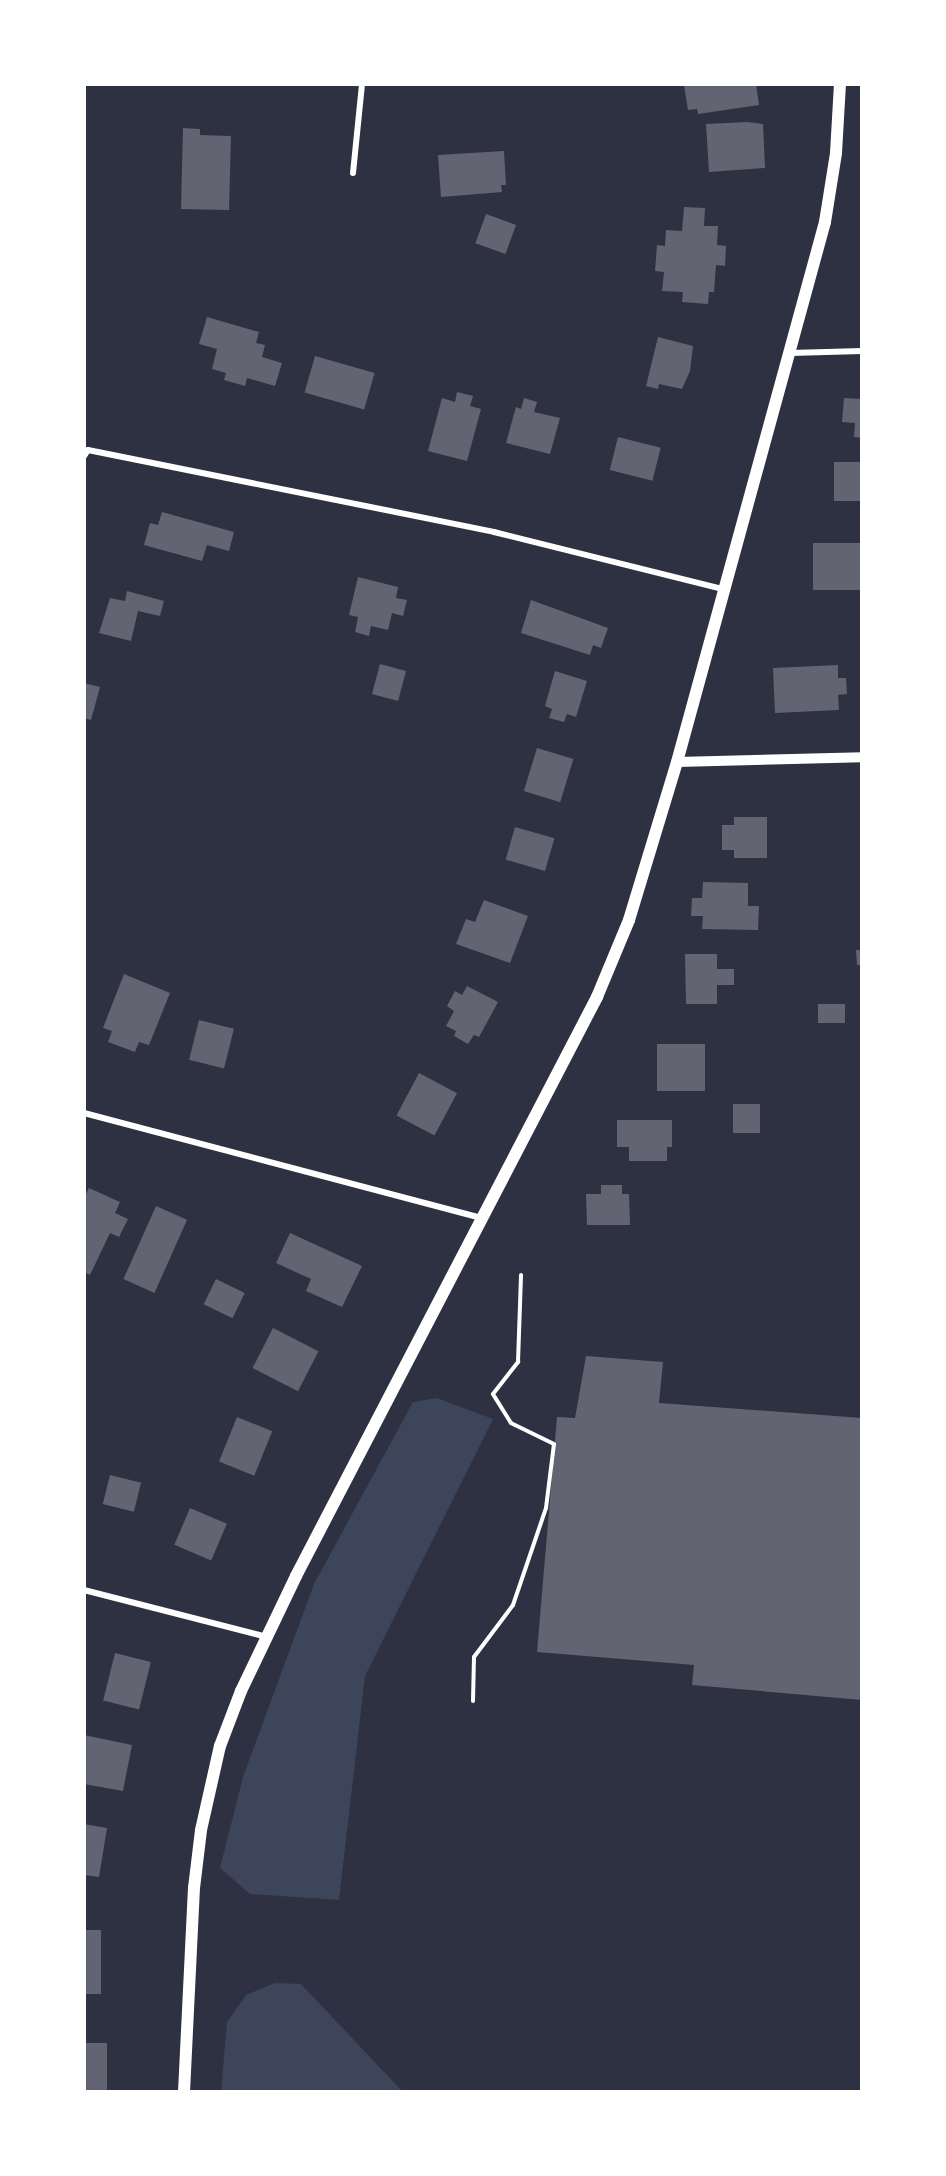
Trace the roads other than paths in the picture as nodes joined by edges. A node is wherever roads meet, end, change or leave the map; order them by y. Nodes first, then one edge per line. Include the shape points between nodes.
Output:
1 (362, 84) edge
2 (840, 84) edge
3 (353, 172) dead end
4 (862, 351) edge
5 (790, 353) junction
6 (84, 456) edge
7 (723, 589) junction
8 (862, 757) edge
9 (678, 762) junction
10 (84, 1113) edge
11 (482, 1218) junction
12 (84, 1590) edge
13 (267, 1637) junction
14 (184, 2092) edge

1 - 3 street
2 - 5 main road via 833,188
4 - 5 street
5 - 7 main road
6 - 7 street via 88,450 494,532
7 - 9 main road
8 - 9 street
9 - 11 main road via 614,958
10 - 11 street
11 - 13 main road
12 - 13 street
13 - 14 main road via 220,1746 201,1830 190,1946

